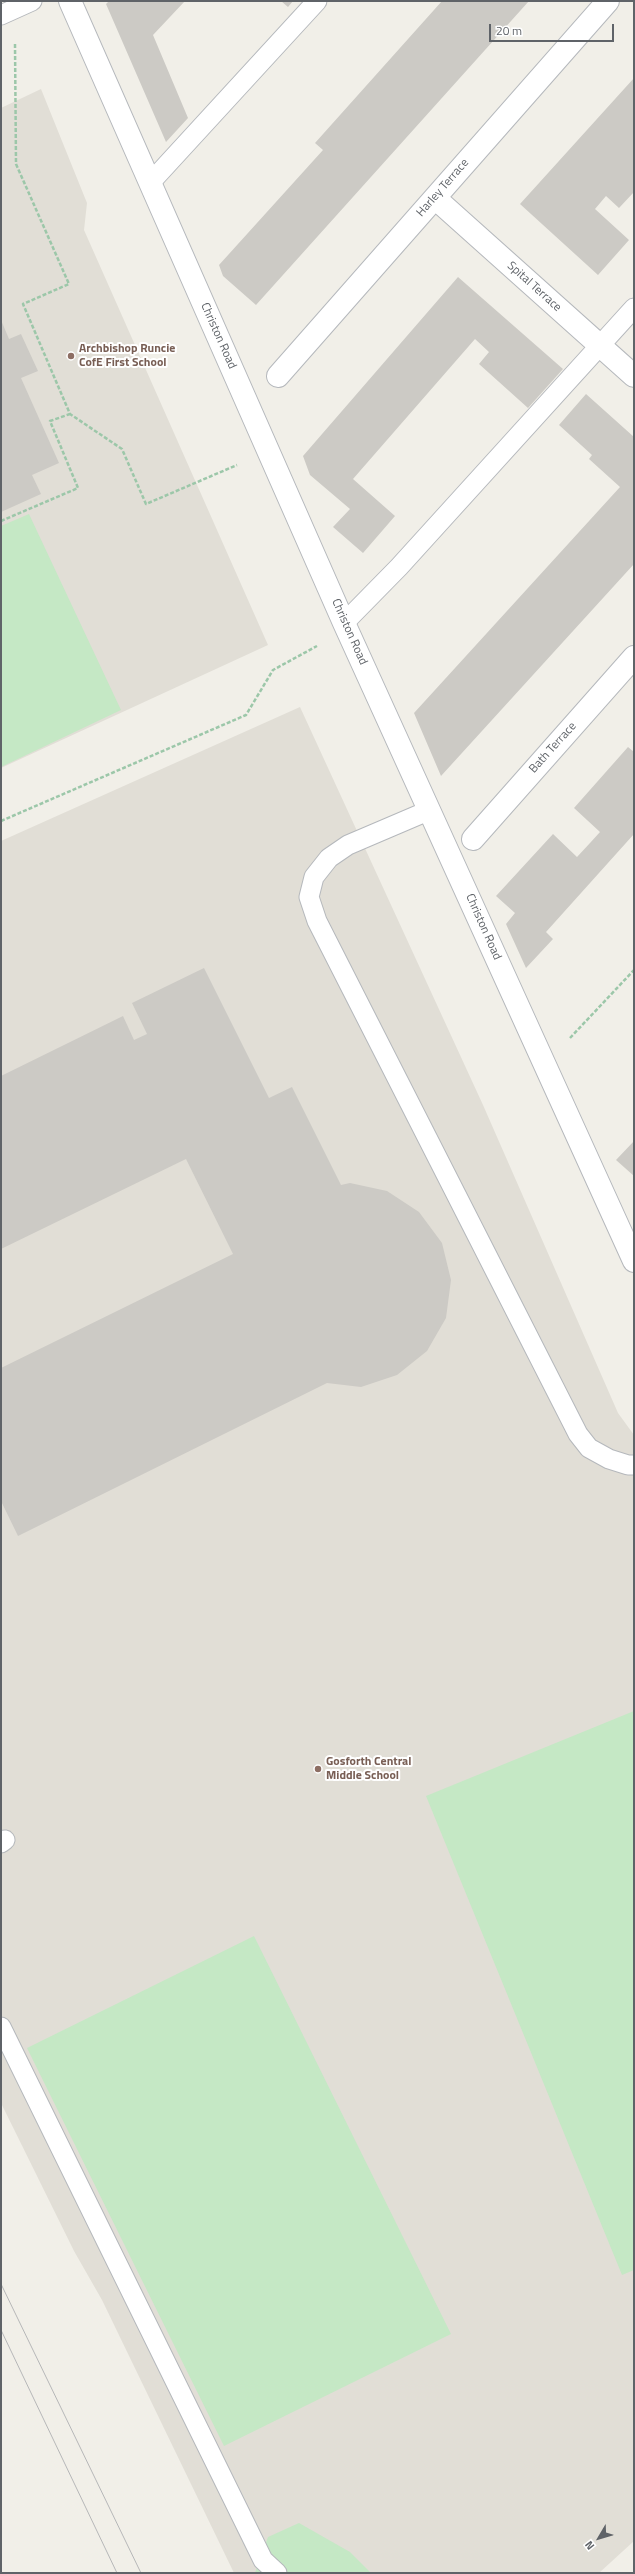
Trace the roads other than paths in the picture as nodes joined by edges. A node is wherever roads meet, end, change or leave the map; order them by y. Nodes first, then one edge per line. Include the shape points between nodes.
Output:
1 (32, 1) edge
2 (70, 1) edge
3 (317, 1) edge
4 (608, 1) edge
5 (1, 15) edge
6 (150, 183) junction
7 (435, 198) junction
8 (634, 308) edge
9 (600, 346) junction
10 (278, 376) dead end
11 (634, 376) edge
12 (344, 623) junction
13 (634, 657) edge
14 (430, 810) junction
15 (473, 839) dead end
16 (634, 1261) edge
17 (634, 1465) edge
18 (1, 2027) edge
19 (277, 2573) edge

1 - 5 lane
2 - 6 street, Christon Road
3 - 6 lane
4 - 7 street, Harley Terrace
6 - 12 street, Christon Road
7 - 9 street, Spital Terrace
7 - 10 street, Harley Terrace
8 - 9 lane
9 - 11 street, Spital Terrace
9 - 12 lane via 399,567
12 - 14 street, Christon Road
13 - 15 street, Bath Terrace
14 - 16 street, Christon Road
14 - 17 lane via 348,845 329,858 314,877 309,897 317,921 578,1434 589,1448 609,1459
18 - 19 lane via 263,2560

